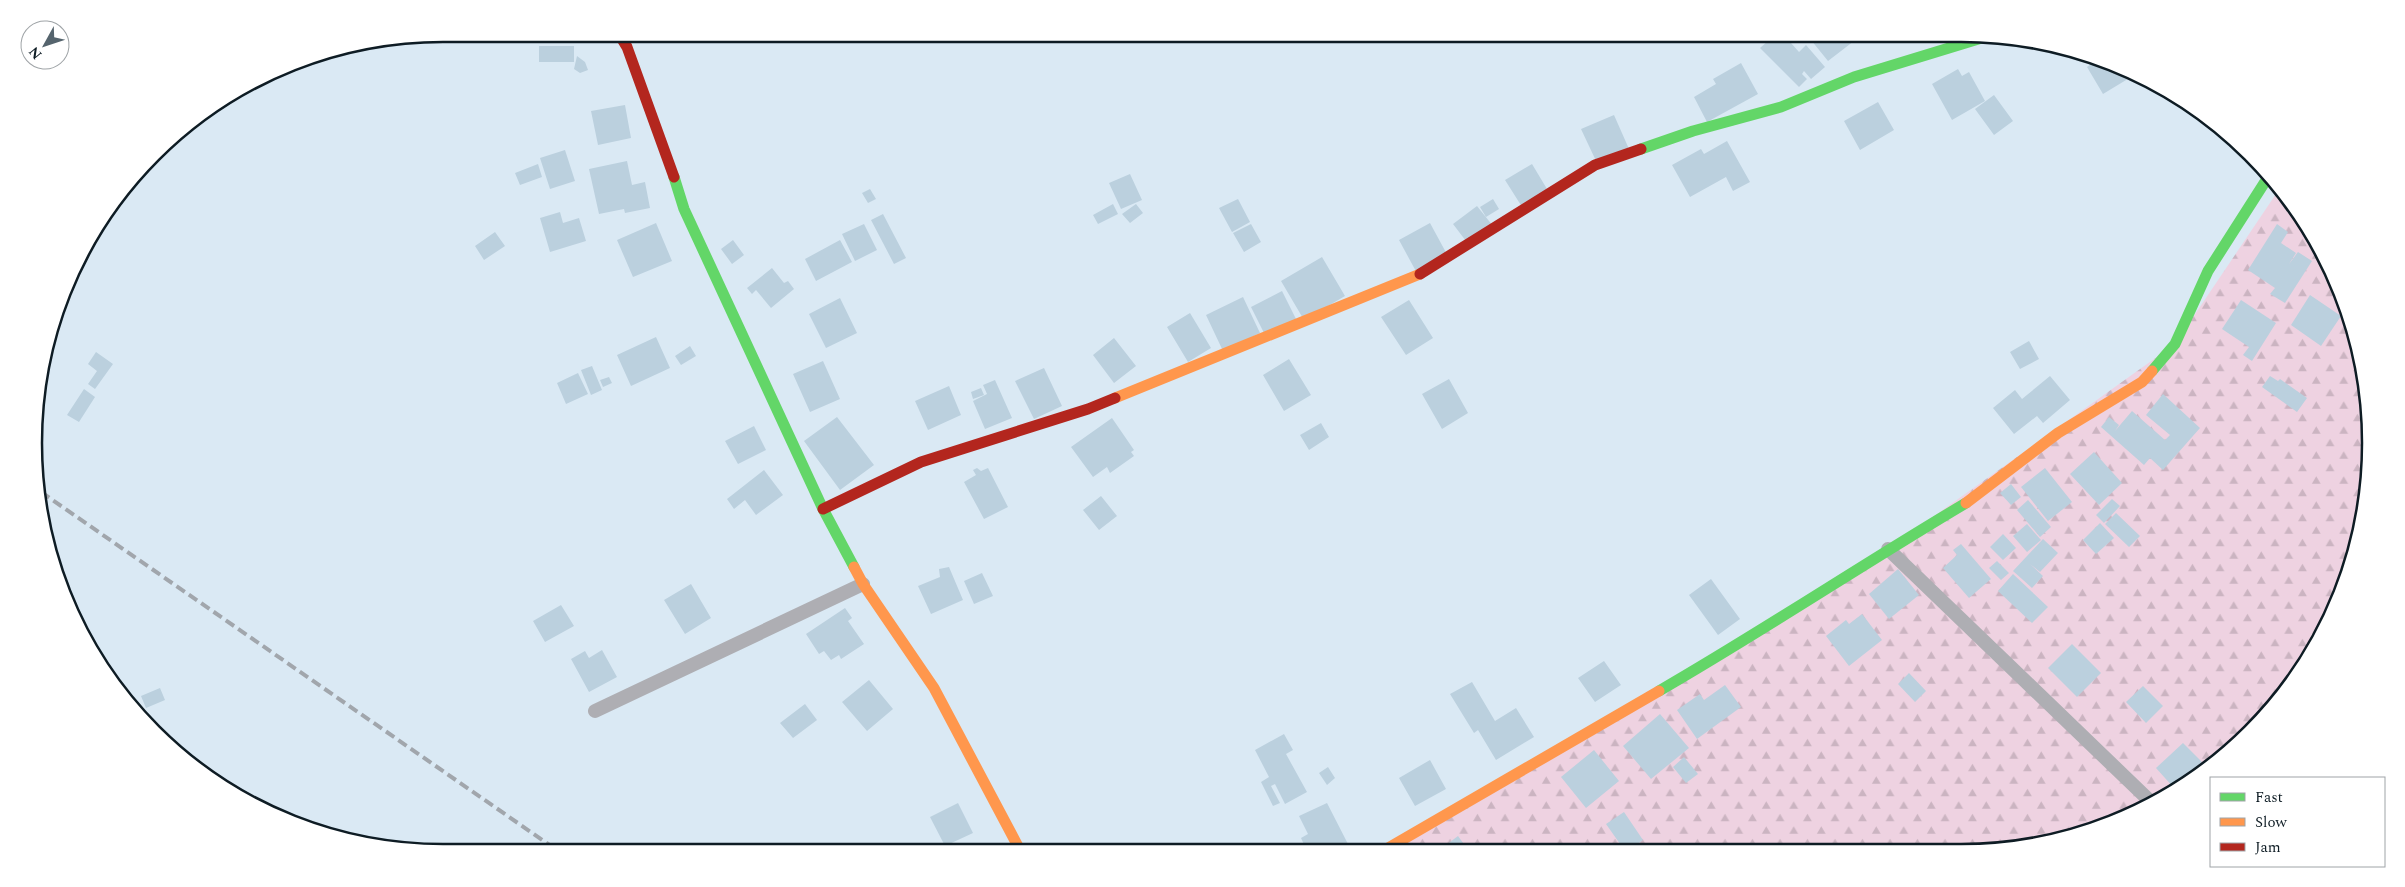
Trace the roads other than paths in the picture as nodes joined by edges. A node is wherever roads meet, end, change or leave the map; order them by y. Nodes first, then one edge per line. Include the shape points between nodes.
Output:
1 (624, 42) edge
2 (1968, 42) edge
3 (2265, 182) edge
4 (823, 509) junction
5 (1888, 550) junction
6 (863, 584) junction
7 (595, 711) dead end
8 (2147, 799) edge
9 (1016, 844) edge
10 (1395, 844) edge

1 - 4 street via 655,121 684,209
2 - 4 street via 1854,78 1781,107 1692,131 1595,165 1413,278 1088,409 921,462
3 - 5 street via 2208,271 2175,344 2142,382 2058,432 1971,500
4 - 6 street
5 - 8 street
5 - 10 street via 1746,641
6 - 7 street
6 - 9 street via 934,688

